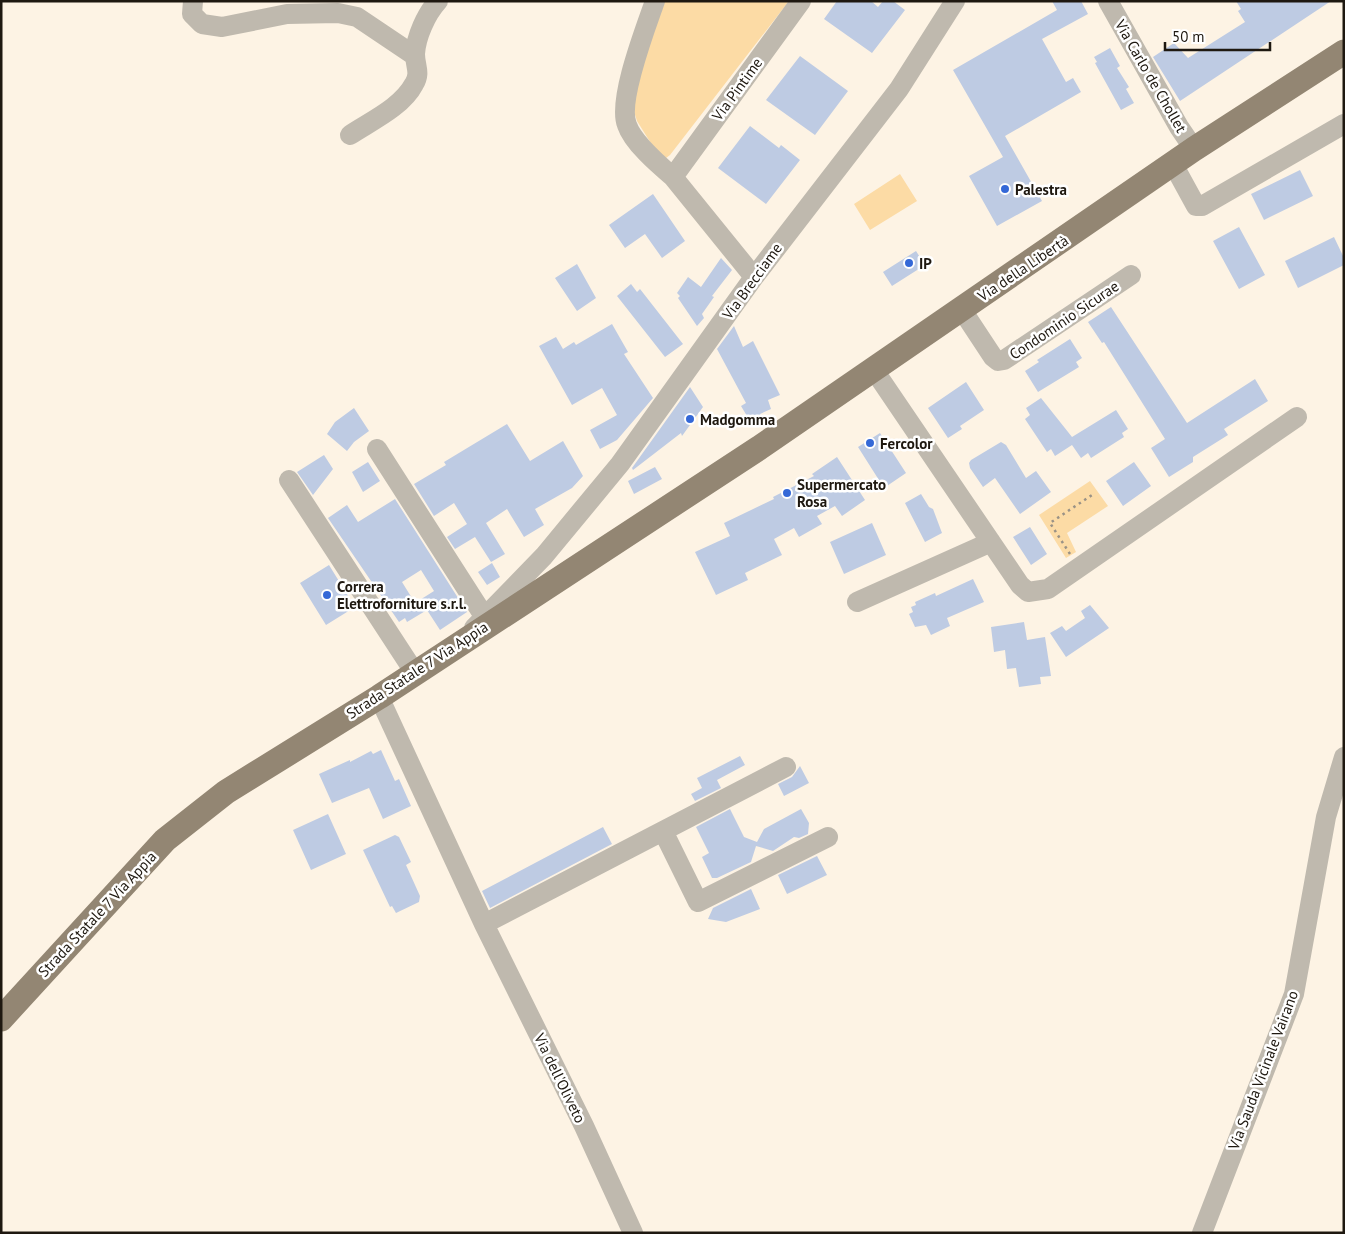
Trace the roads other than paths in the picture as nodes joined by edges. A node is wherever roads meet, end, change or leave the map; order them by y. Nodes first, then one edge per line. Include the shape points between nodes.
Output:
1 (193, 1) edge
2 (438, 1) edge
3 (655, 1) edge
4 (801, 1) edge
5 (954, 1) edge
6 (1108, 1) edge
7 (1344, 52) edge
8 (415, 56) junction
9 (1344, 124) edge
10 (350, 135) dead end
11 (1194, 149) junction
12 (1173, 164) junction
13 (673, 176) junction
14 (1131, 275) dead end
15 (754, 278) junction
16 (962, 310) junction
17 (874, 370) junction
18 (1297, 417) dead end
19 (377, 449) dead end
20 (289, 480) dead end
21 (991, 542) junction
22 (544, 556) junction
23 (560, 579) junction
24 (857, 602) dead end
25 (484, 616) junction
26 (464, 640) junction
27 (414, 673) junction
28 (379, 697) junction
29 (1344, 757) edge
30 (786, 767) dead end
31 (663, 831) junction
32 (828, 836) dead end
33 (484, 924) junction
34 (1, 1019) edge
35 (633, 1233) edge
36 (1202, 1233) edge

1 - 8 street via 192,14 202,24 222,27 287,14 338,13 357,17
2 - 8 street via 418,36
3 - 13 street via 632,71 625,108 627,125 650,158
4 - 13 street, Via Pintime
5 - 15 street, Via Brecciame via 898,89
6 - 11 street, Via Carlo de Chollet
7 - 11 main road, Via della Libertà
8 - 10 street via 419,74 405,98
9 - 12 street via 1202,206 1196,206 1191,199
11 - 12 main road, Via della Libertà
12 - 16 main road, Via della Libertà
13 - 15 street
14 - 16 street, Condominio Sicurae via 1004,360 998,361 993,356
15 - 22 street, Via Brecciame via 620,464
16 - 17 main road, Via della Libertà
17 - 21 street
17 - 23 main road, Strada Statale 7 Via Appia
18 - 21 street via 1048,589 1028,592
19 - 25 street
20 - 27 street
21 - 24 street
22 - 23 street via 542,572
22 - 25 street, Via Brecciame
23 - 26 main road, Strada Statale 7 Via Appia
25 - 26 street, Via Brecciame
26 - 27 main road, Strada Statale 7 Via Appia
27 - 28 main road, Strada Statale 7 Via Appia
28 - 33 street, Via dell'Oliveto
28 - 34 main road, Strada Statale 7 Via Appia via 226,792 165,840
29 - 36 street, Via Sauda Vicinale Vairano via 1326,817 1294,994
30 - 31 street
31 - 32 street via 698,902
31 - 33 street
33 - 35 street, Via dell'Oliveto

